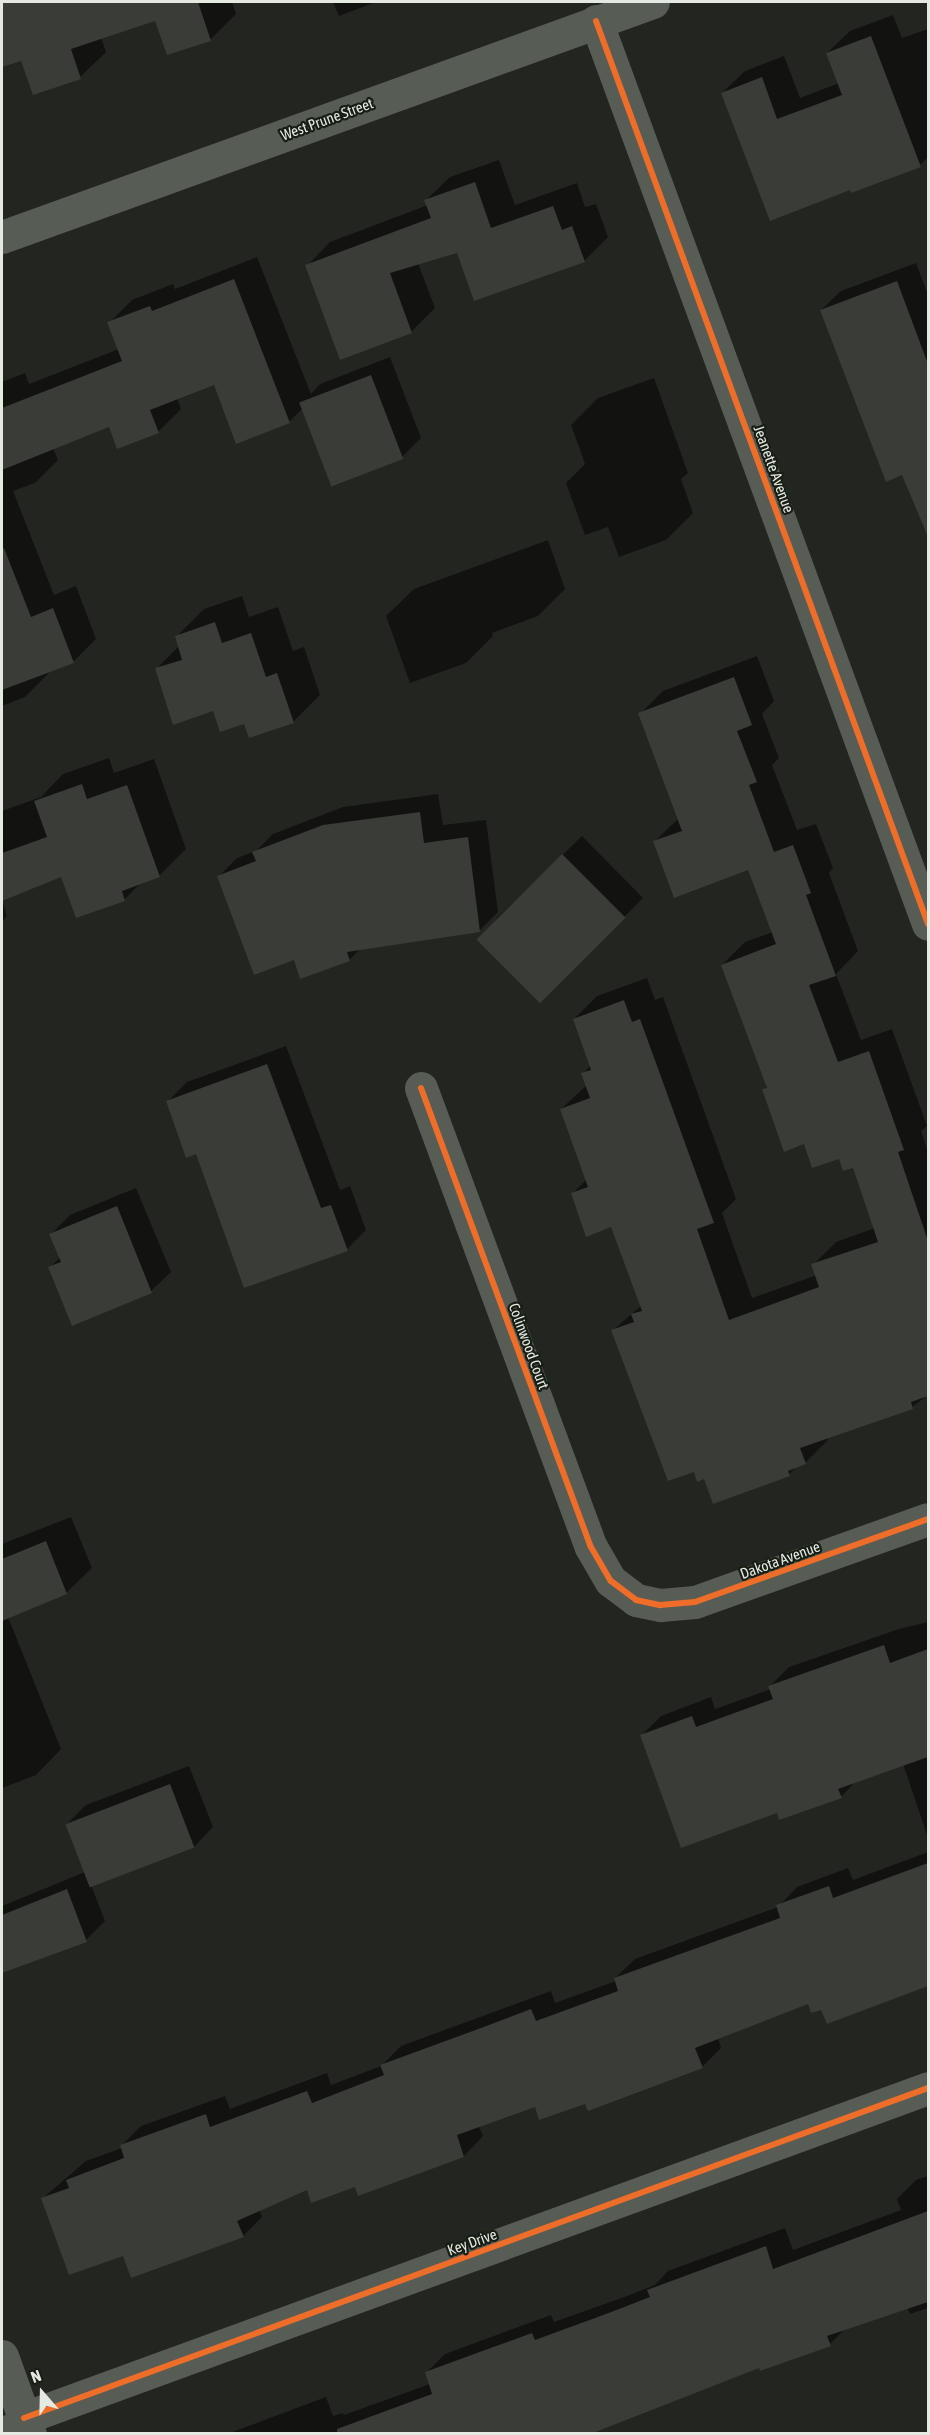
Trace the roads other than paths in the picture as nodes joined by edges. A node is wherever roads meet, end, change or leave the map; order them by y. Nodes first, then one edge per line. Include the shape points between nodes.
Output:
1 (652, 2) edge
2 (596, 21) junction
3 (2, 237) edge
4 (928, 924) edge
5 (421, 1088) dead end
6 (928, 1519) edge
7 (636, 1600) joint
8 (928, 2088) edge
9 (2, 2356) edge
10 (18, 2426) edge

1 - 2 street, West Prune Street
2 - 3 street, West Prune Street
2 - 4 street, Jeanette Avenue
5 - 7 street, Colinwood Court via 591,1547 611,1581
6 - 7 street, Dakota Avenue via 695,1602 660,1605
8 - 10 street, Key Drive
9 - 10 street

